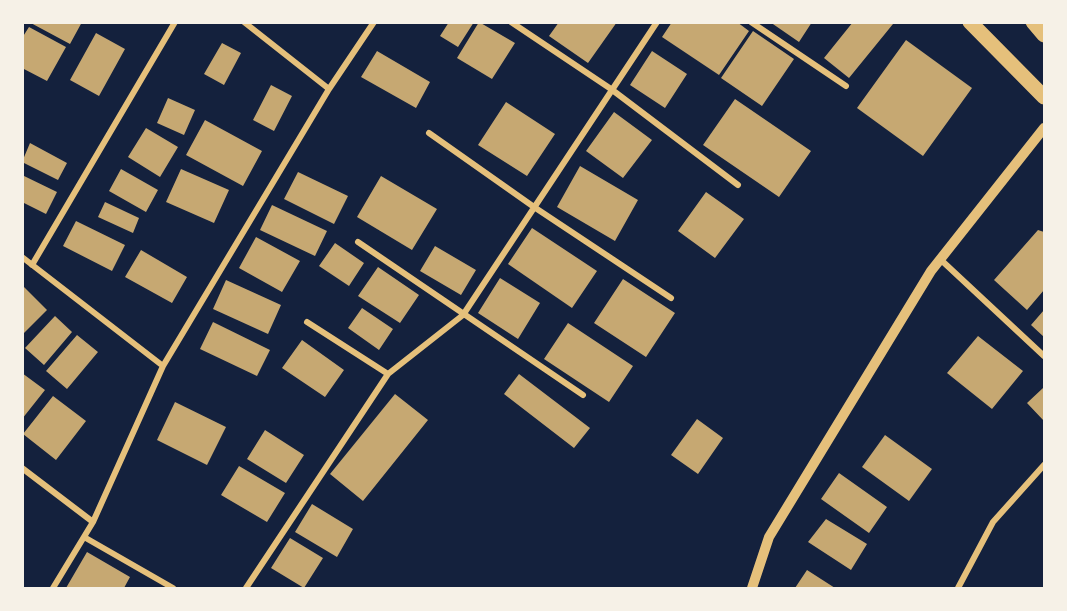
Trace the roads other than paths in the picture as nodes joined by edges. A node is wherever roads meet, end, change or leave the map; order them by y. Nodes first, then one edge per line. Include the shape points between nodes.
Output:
1 (175, 22) edge
2 (244, 22) edge
3 (374, 22) edge
4 (511, 22) edge
5 (657, 22) edge
6 (751, 22) edge
7 (970, 22) edge
8 (1033, 22) edge
9 (1044, 35) edge
10 (846, 86) dead end
11 (329, 89) junction
12 (611, 89) junction
13 (1044, 97) edge
14 (1044, 128) edge
15 (429, 133) dead end
16 (738, 185) dead end
17 (534, 207) junction
18 (358, 242) dead end
19 (22, 257) edge
20 (940, 259) junction
21 (32, 265) junction
22 (671, 298) dead end
23 (463, 315) junction
24 (308, 322) dead end
25 (1044, 356) edge
26 (163, 366) junction
27 (388, 374) junction
28 (583, 396) dead end
29 (1044, 465) edge
30 (22, 468) edge
31 (93, 522) junction
32 (84, 537) junction
33 (54, 588) edge
34 (173, 588) edge
35 (246, 588) edge
36 (752, 588) edge
37 (958, 588) edge

1 - 21 street
2 - 11 street
3 - 11 street
4 - 12 street
5 - 12 street
6 - 10 street
7 - 13 main road
8 - 9 main road
11 - 26 street
12 - 16 street
12 - 17 street
14 - 20 street
15 - 17 street
17 - 22 street
17 - 23 street
18 - 23 street
19 - 21 street
20 - 25 street
20 - 36 street via 769,537
21 - 26 street
23 - 27 street
23 - 28 street
24 - 27 street
26 - 31 street
27 - 35 street
29 - 37 street via 993,522
30 - 31 street
31 - 32 street
32 - 33 street
32 - 34 street

